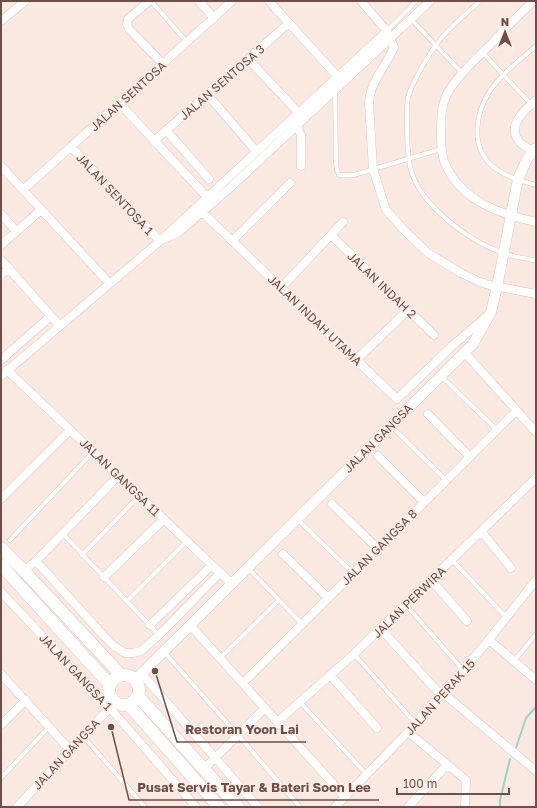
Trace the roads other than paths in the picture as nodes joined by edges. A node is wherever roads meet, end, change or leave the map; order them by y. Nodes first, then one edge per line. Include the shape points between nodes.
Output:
1 (150, 1) edge
2 (199, 1) edge
3 (232, 1) edge
4 (269, 1) edge
5 (361, 1) edge
6 (416, 1) edge
7 (430, 1) edge
8 (480, 1) edge
9 (24, 2) edge
10 (530, 2) edge
11 (214, 18) junction
12 (411, 19) junction
13 (1, 21) edge
14 (289, 23) junction
15 (388, 34) junction
16 (187, 42) junction
17 (436, 45) junction
18 (536, 46) edge
19 (482, 52) junction
20 (248, 59) junction
21 (163, 64) junction
22 (462, 73) junction
23 (504, 75) junction
24 (337, 76) junction
25 (335, 90) junction
26 (207, 94) junction
27 (534, 102) edge
28 (119, 103) junction
29 (298, 112) junction
30 (296, 126) junction
31 (166, 130) junction
32 (154, 141) junction
33 (71, 147) junction
34 (441, 149) junction
35 (534, 150) edge
36 (256, 151) junction
37 (409, 159) junction
38 (1, 166) edge
39 (301, 166) dead end
40 (374, 170) junction
41 (209, 179) dead end
42 (518, 179) junction
43 (290, 183) dead end
44 (536, 185) edge
45 (23, 190) junction
46 (206, 197) junction
47 (41, 210) junction
48 (202, 212) junction
49 (1, 214) edge
50 (511, 217) junction
51 (343, 222) dead end
52 (536, 222) edge
53 (16, 231) junction
54 (331, 235) junction
55 (160, 241) junction
56 (232, 241) junction
57 (1, 245) edge
58 (504, 254) junction
59 (1, 260) edge
60 (536, 260) edge
61 (9, 268) junction
62 (1, 275) edge
63 (109, 283) junction
64 (498, 287) junction
65 (281, 288) junction
66 (536, 294) edge
67 (408, 310) junction
68 (490, 315) junction
69 (51, 316) junction
70 (60, 326) junction
71 (434, 336) dead end
72 (465, 353) junction
73 (1, 360) edge
74 (356, 360) junction
75 (4, 373) edge
76 (441, 376) junction
77 (516, 411) junction
78 (428, 414) dead end
79 (391, 426) junction
80 (70, 430) junction
81 (497, 430) junction
82 (536, 432) edge
83 (93, 452) junction
84 (378, 456) dead end
85 (470, 457) junction
86 (118, 476) junction
87 (446, 480) junction
88 (534, 483) edge
89 (139, 496) junction
90 (1, 499) edge
91 (424, 502) junction
92 (332, 504) dead end
93 (297, 519) junction
94 (164, 520) junction
95 (481, 531) junction
96 (63, 533) junction
97 (187, 541) junction
98 (5, 544) edge
99 (378, 549) junction
100 (82, 554) junction
101 (283, 554) dead end
102 (452, 560) junction
103 (36, 561) junction
104 (1, 565) edge
105 (212, 565) junction
106 (248, 568) junction
107 (511, 568) dead end
108 (24, 571) junction
109 (220, 573) junction
110 (353, 573) junction
111 (104, 577) junction
112 (431, 580) junction
113 (536, 580) edge
114 (232, 584) junction
115 (1, 592) edge
116 (328, 598) junction
117 (279, 600) junction
118 (127, 601) junction
119 (406, 605) junction
120 (507, 617) junction
121 (467, 621) dead end
122 (302, 624) junction
123 (150, 625) junction
124 (190, 625) junction
125 (95, 626) junction
126 (381, 629) junction
127 (536, 634) edge
128 (159, 635) junction
129 (489, 640) junction
130 (95, 647) junction
131 (164, 652) junction
132 (354, 654) junction
133 (220, 658) junction
134 (514, 661) junction
135 (463, 670) junction
136 (1, 674) edge
137 (120, 675) junction
138 (331, 676) junction
139 (139, 677) junction
140 (536, 680) edge
141 (243, 683) junction
142 (110, 685) junction
143 (443, 693) junction
144 (138, 696) junction
145 (26, 700) junction
146 (300, 702) junction
147 (113, 704) junction
148 (128, 704) junction
149 (265, 708) junction
150 (278, 722) junction
151 (416, 724) junction
152 (1, 725) edge
153 (49, 727) junction
154 (377, 728) dead end
155 (408, 732) junction
156 (238, 735) junction
157 (83, 736) junction
158 (70, 750) junction
159 (215, 758) junction
160 (447, 765) junction
161 (204, 769) junction
162 (536, 771) edge
163 (367, 775) junction
164 (1, 778) edge
165 (345, 797) junction
166 (17, 807) edge
167 (145, 807) edge
168 (196, 807) edge
169 (219, 807) edge
170 (238, 807) edge
171 (258, 807) edge
172 (300, 807) edge
173 (335, 807) edge
174 (408, 807) edge
175 (465, 807) edge

1 - 16 lane
1 - 21 street via 131,16 127,24
2 - 11 street
3 - 11 street, JALAN SENTOSA
4 - 14 street
5 - 15 street
6 - 15 lane
7 - 12 street
8 - 17 lane
9 - 13 street
10 - 19 street
11 - 16 street, JALAN SENTOSA
12 - 15 street
12 - 17 lane
14 - 20 street, JALAN SENTOSA 3
14 - 24 street
15 - 24 street
15 - 25 street
15 - 40 street via 394,47 374,83 370,96
16 - 21 street, JALAN SENTOSA
17 - 22 lane
17 - 37 lane via 428,55 407,98
18 - 23 lane
19 - 22 street
19 - 23 lane
20 - 26 street, JALAN SENTOSA 3
20 - 29 street
21 - 28 street, JALAN SENTOSA
22 - 34 street via 444,103 441,115
23 - 27 lane
23 - 42 lane via 490,92 479,114 479,144 491,164 502,173
24 - 29 street
25 - 30 street
25 - 40 lane via 339,175 347,176
26 - 31 street, JALAN SENTOSA 3
26 - 36 street
27 - 35 street via 521,114 515,125 515,134 521,144
28 - 32 street
28 - 33 street, JALAN SENTOSA
29 - 36 street
30 - 39 street via 301,135
30 - 48 street
31 - 32 street, JALAN SENTOSA 3
31 - 41 street
32 - 46 street
33 - 45 street, JALAN SENTOSA
33 - 55 street, JALAN SENTOSA 1
34 - 37 lane
34 - 50 street via 448,171 466,193
35 - 42 street, JALAN GANGSA
36 - 46 street
37 - 40 lane
37 - 58 lane via 415,181 434,207 463,232
38 - 45 street
40 - 64 street via 386,210 428,253 461,273
42 - 44 lane
42 - 50 street, JALAN GANGSA
43 - 56 street
45 - 47 street
46 - 55 street
47 - 53 street
47 - 63 street
48 - 55 street via 179,232
48 - 56 street, JALAN INDAH UTAMA
49 - 53 street
50 - 52 street
50 - 58 street, JALAN GANGSA
51 - 54 street
53 - 57 street
54 - 65 street
54 - 67 street, JALAN INDAH 2
55 - 63 street
56 - 65 street, JALAN INDAH UTAMA
58 - 60 lane
58 - 64 street, JALAN GANGSA
59 - 61 street
61 - 62 street
61 - 69 street
63 - 70 street
64 - 66 street
64 - 68 street, JALAN GANGSA
65 - 74 street, JALAN INDAH UTAMA
67 - 71 street, JALAN INDAH 2
67 - 74 street
68 - 72 street, JALAN GANGSA
68 - 74 street, JALAN INDAH UTAMA via 458,341 397,399
69 - 70 street
69 - 73 street
70 - 75 street
72 - 76 street, JALAN GANGSA
72 - 77 street
75 - 80 street, JALAN GANGSA 11
76 - 79 street, JALAN GANGSA
76 - 81 lane
77 - 81 street, JALAN GANGSA 8
77 - 82 street
78 - 85 street
79 - 87 lane
79 - 93 street, JALAN GANGSA
80 - 83 street, JALAN GANGSA 11
80 - 90 street
81 - 85 street, JALAN GANGSA 8
83 - 86 street, JALAN GANGSA 11
83 - 98 lane
84 - 91 street
85 - 87 street, JALAN GANGSA 8
86 - 89 street, JALAN GANGSA 11
86 - 96 street
87 - 91 street, JALAN GANGSA 8
88 - 95 street, JALAN PERWIRA
89 - 94 street, JALAN GANGSA 11
89 - 100 lane
91 - 99 street, JALAN GANGSA 8
92 - 99 street
93 - 106 street, JALAN GANGSA
93 - 110 lane
94 - 97 street, JALAN GANGSA 11
94 - 111 street
95 - 102 street, JALAN PERWIRA
95 - 107 street
96 - 100 lane
96 - 103 street
97 - 105 street, JALAN GANGSA 11
97 - 118 lane
98 - 108 main road
99 - 110 street, JALAN GANGSA 8
100 - 111 lane
101 - 116 street
102 - 112 street, JALAN PERWIRA
102 - 120 lane
103 - 108 street
103 - 125 street
104 - 142 main road
105 - 109 street, JALAN GANGSA 11
105 - 123 street
106 - 114 street, JALAN GANGSA
106 - 117 lane
108 - 130 main road
109 - 114 street, JALAN GANGSA 11
109 - 128 street
110 - 116 street, JALAN GANGSA 8
111 - 118 lane
112 - 119 street, JALAN PERWIRA
112 - 121 street
113 - 120 street, JALAN PERAK 15
114 - 124 street, JALAN GANGSA
115 - 147 street, JALAN GANGSA 1
116 - 122 street, JALAN GANGSA 8
117 - 122 lane
117 - 133 lane
118 - 123 lane
119 - 126 street, JALAN PERWIRA
119 - 135 lane
120 - 129 street, JALAN PERAK 15
122 - 141 street, JALAN GANGSA 8
123 - 128 lane
124 - 131 street, JALAN GANGSA
124 - 133 street
125 - 128 street via 124,653 141,651
125 - 130 street via 92,637
126 - 132 street, JALAN PERWIRA
126 - 143 street via 432,687
127 - 134 lane
129 - 134 street
129 - 135 street, JALAN PERAK 15
130 - 137 main road
131 - 139 street, JALAN GANGSA
131 - 156 lane
132 - 138 street, JALAN PERWIRA
132 - 151 lane
133 - 141 street
134 - 140 street
135 - 143 street, JALAN PERAK 15
136 - 145 street
137 - 139 main road
137 - 142 main road
138 - 146 street, JALAN PERWIRA
138 - 154 street
139 - 144 main road
139 - 159 street
141 - 149 street
142 - 147 main road
143 - 151 street, JALAN PERAK 15
143 - 162 street
144 - 148 main road
144 - 161 main road
145 - 152 street
145 - 153 street
146 - 150 street, JALAN PERWIRA
146 - 163 lane
147 - 148 main road
147 - 157 street, JALAN GANGSA
147 - 168 street, JALAN GANGSA 1
148 - 169 main road
149 - 150 street
149 - 156 street
150 - 165 street
151 - 155 street, JALAN PERAK 15
153 - 158 street
153 - 164 lane
155 - 160 street
155 - 163 street, JALAN PERAK 15
156 - 159 street
156 - 172 lane
157 - 158 street, JALAN GANGSA
157 - 167 lane
158 - 166 street, JALAN GANGSA
159 - 161 street
159 - 171 street
160 - 174 street
160 - 175 street via 466,780
161 - 170 main road
163 - 165 street, JALAN PERAK 15
165 - 173 street, JALAN PERAK 15

